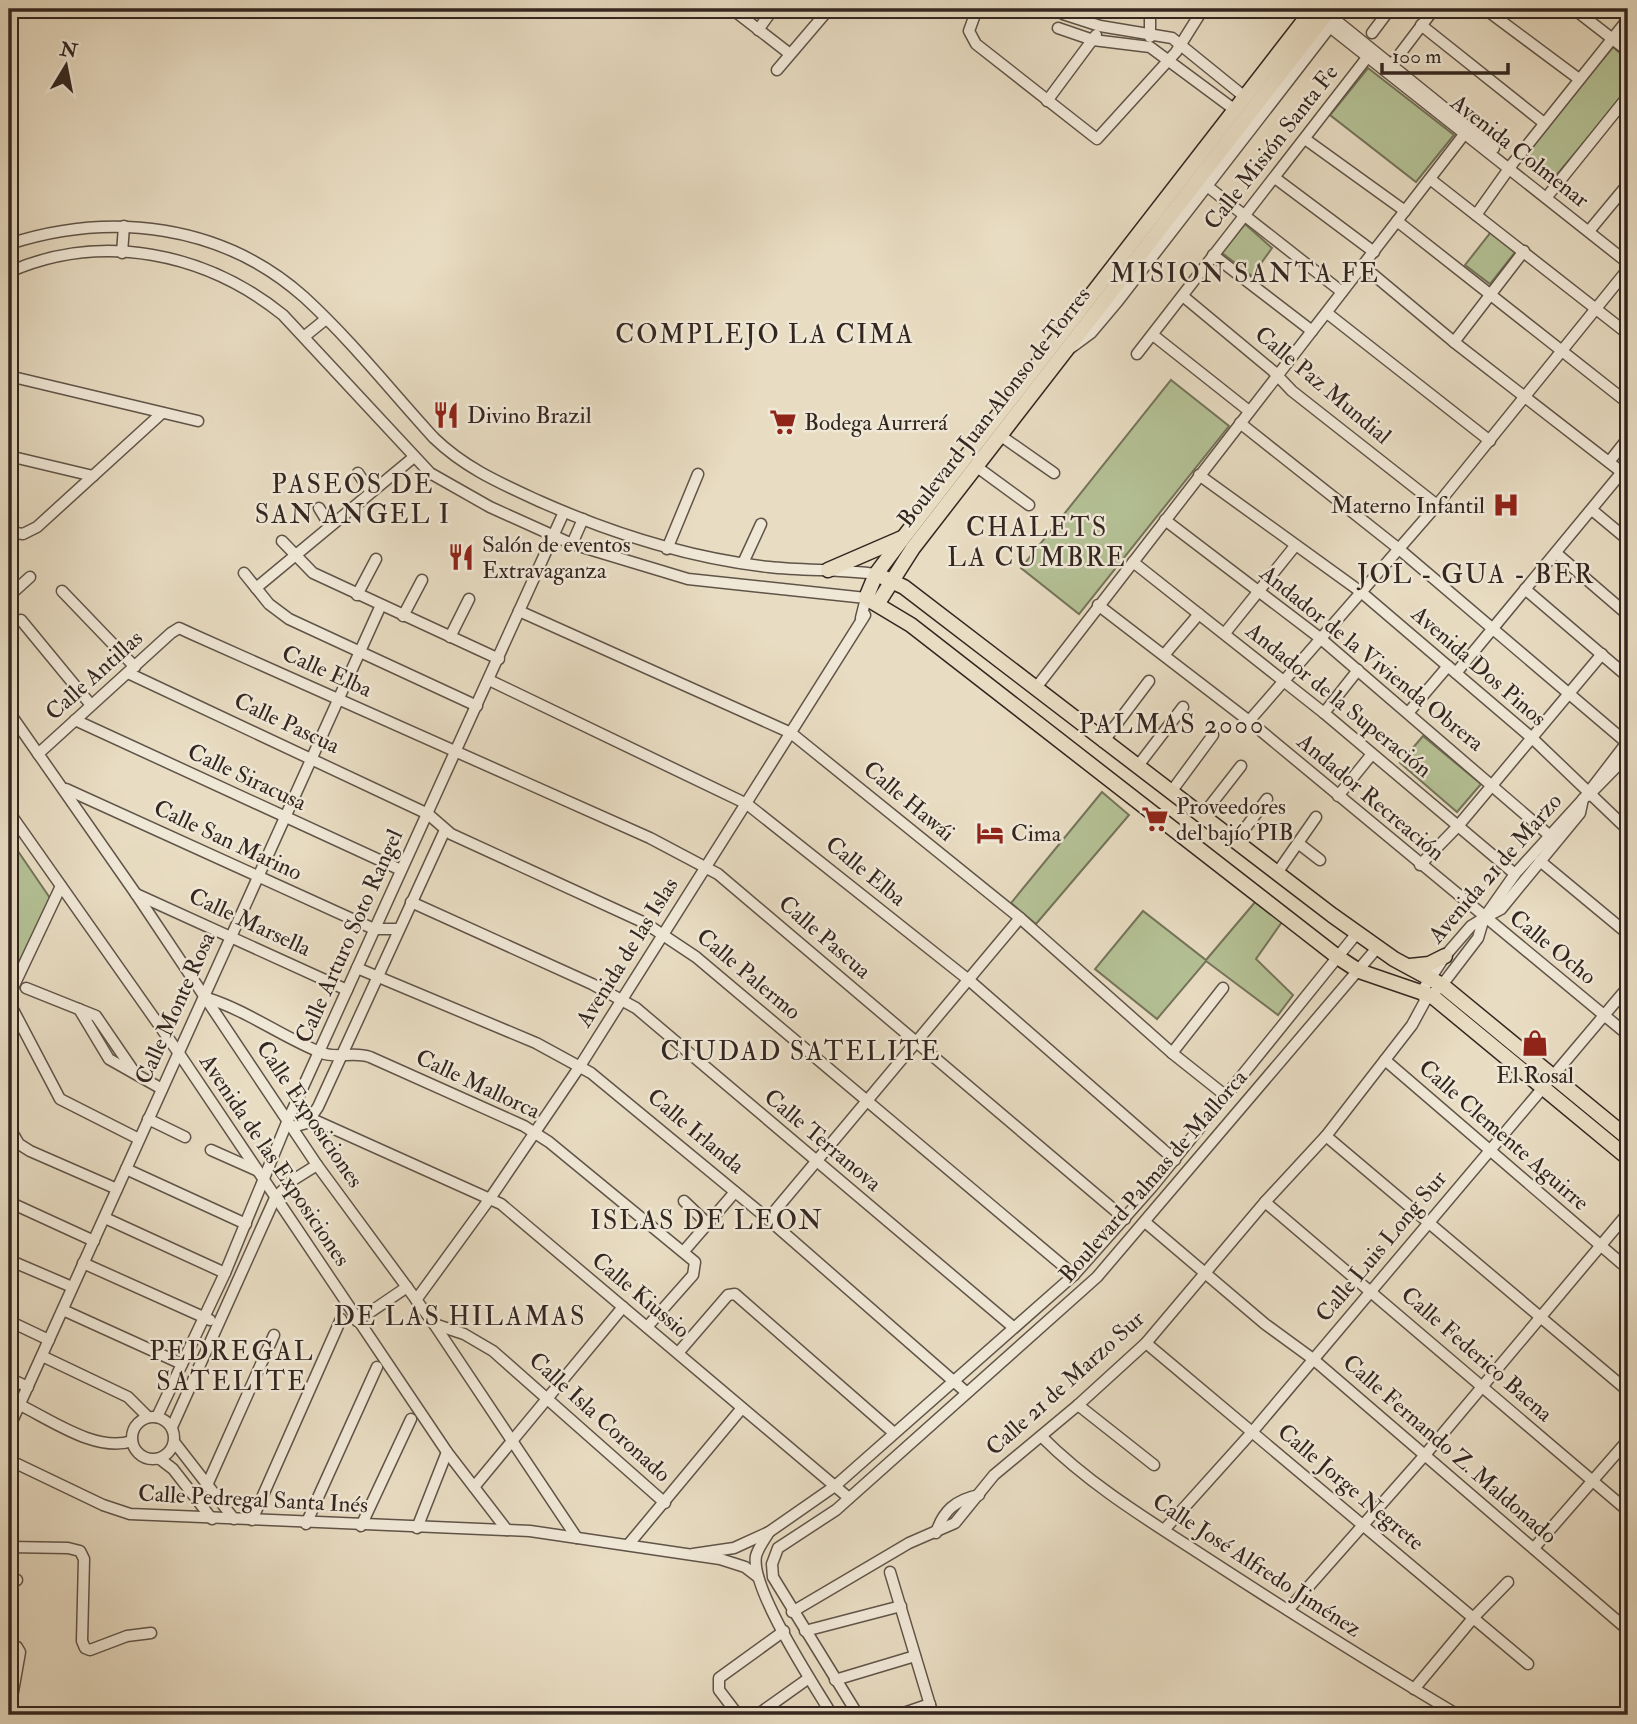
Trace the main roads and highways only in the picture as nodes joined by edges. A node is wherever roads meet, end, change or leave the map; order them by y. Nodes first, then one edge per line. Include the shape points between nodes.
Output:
1 (1321, 14) edge
2 (904, 538) junction
3 (828, 570) road end
4 (876, 574) junction
5 (891, 580) junction
6 (872, 601) junction
7 (1445, 956) road end
8 (1405, 966) junction
9 (1430, 990) junction
10 (1628, 1139) edge
11 (1628, 1158) edge

1 - 2 main road, Boulevard Juan Alonso de Torres via 1235,110
1 - 5 main road, Boulevard Juan Alonso de Torres
2 - 3 main road
2 - 4 main road, Boulevard Juan Alonso de Torres
4 - 5 main road
4 - 6 main road, Boulevard Juan Alonso de Torres
5 - 6 main road, Boulevard Juan Alonso de Torres
5 - 8 main road
6 - 9 main road via 911,625 1339,958 1359,971
7 - 8 main road via 1429,964
8 - 9 main road
9 - 10 main road via 1554,1076
9 - 11 main road

